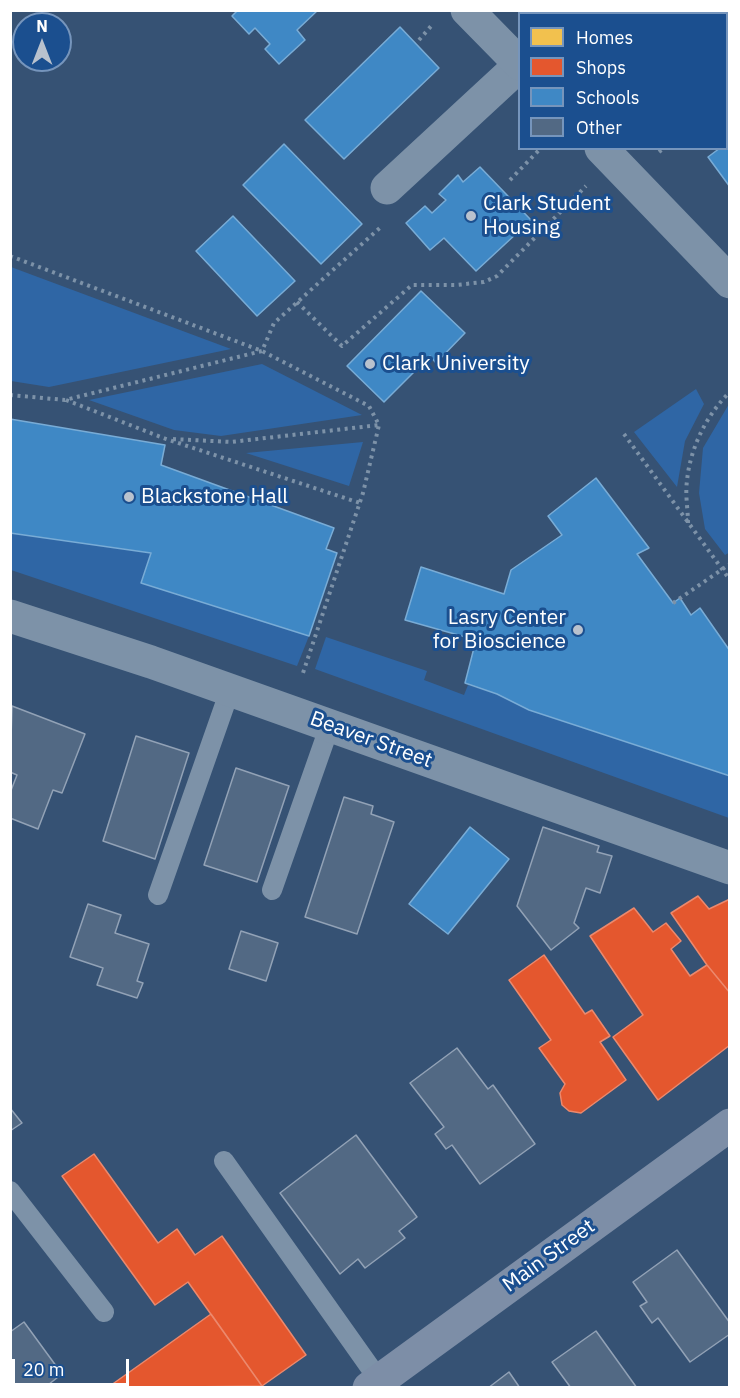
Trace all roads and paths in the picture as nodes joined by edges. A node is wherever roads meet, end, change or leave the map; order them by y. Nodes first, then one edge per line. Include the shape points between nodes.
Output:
1 (467, 10) edge
2 (432, 25) dead end
3 (419, 40) dead end
4 (518, 64) edge
5 (518, 66) edge
6 (540, 150) edge
7 (603, 150) edge
8 (662, 150) edge
9 (659, 152) dead end
10 (510, 180) dead end
11 (586, 185) dead end
12 (387, 188) dead end
13 (10, 256) edge
14 (729, 282) edge
15 (297, 302) dead end
16 (262, 351) junction
17 (729, 392) edge
18 (10, 395) edge
19 (65, 400) junction
20 (379, 425) junction
21 (624, 434) dead end
22 (166, 439) junction
23 (360, 503) junction
24 (688, 523) junction
25 (729, 564) edge
26 (722, 570) junction
27 (729, 580) edge
28 (673, 603) dead end
29 (10, 616) edge
30 (302, 676) dead end
31 (230, 690) junction
32 (330, 725) junction
33 (729, 868) edge
34 (272, 890) dead end
35 (158, 895) dead end
36 (729, 1125) edge
37 (224, 1161) dead end
38 (10, 1191) edge
39 (104, 1312) dead end
40 (374, 1384) edge

1 - 4 street
2 - 3 path
5 - 12 street
6 - 10 path
7 - 14 street
8 - 9 path
11 - 15 path via 497,276 484,282 456,285 412,285 342,346
13 - 16 path
16 - 19 path
16 - 20 path via 369,406
17 - 24 path via 718,403 698,439 687,480
18 - 19 path
19 - 22 path
20 - 22 path via 231,442
20 - 23 path
21 - 24 path
22 - 23 path
23 - 30 path
24 - 26 path
25 - 26 path
26 - 27 path
26 - 28 path
29 - 31 street, Beaver Street
31 - 32 street, Beaver Street
31 - 35 lane
32 - 33 street, Beaver Street
32 - 34 lane
36 - 40 main road, Main Street
37 - 40 lane
38 - 39 lane

